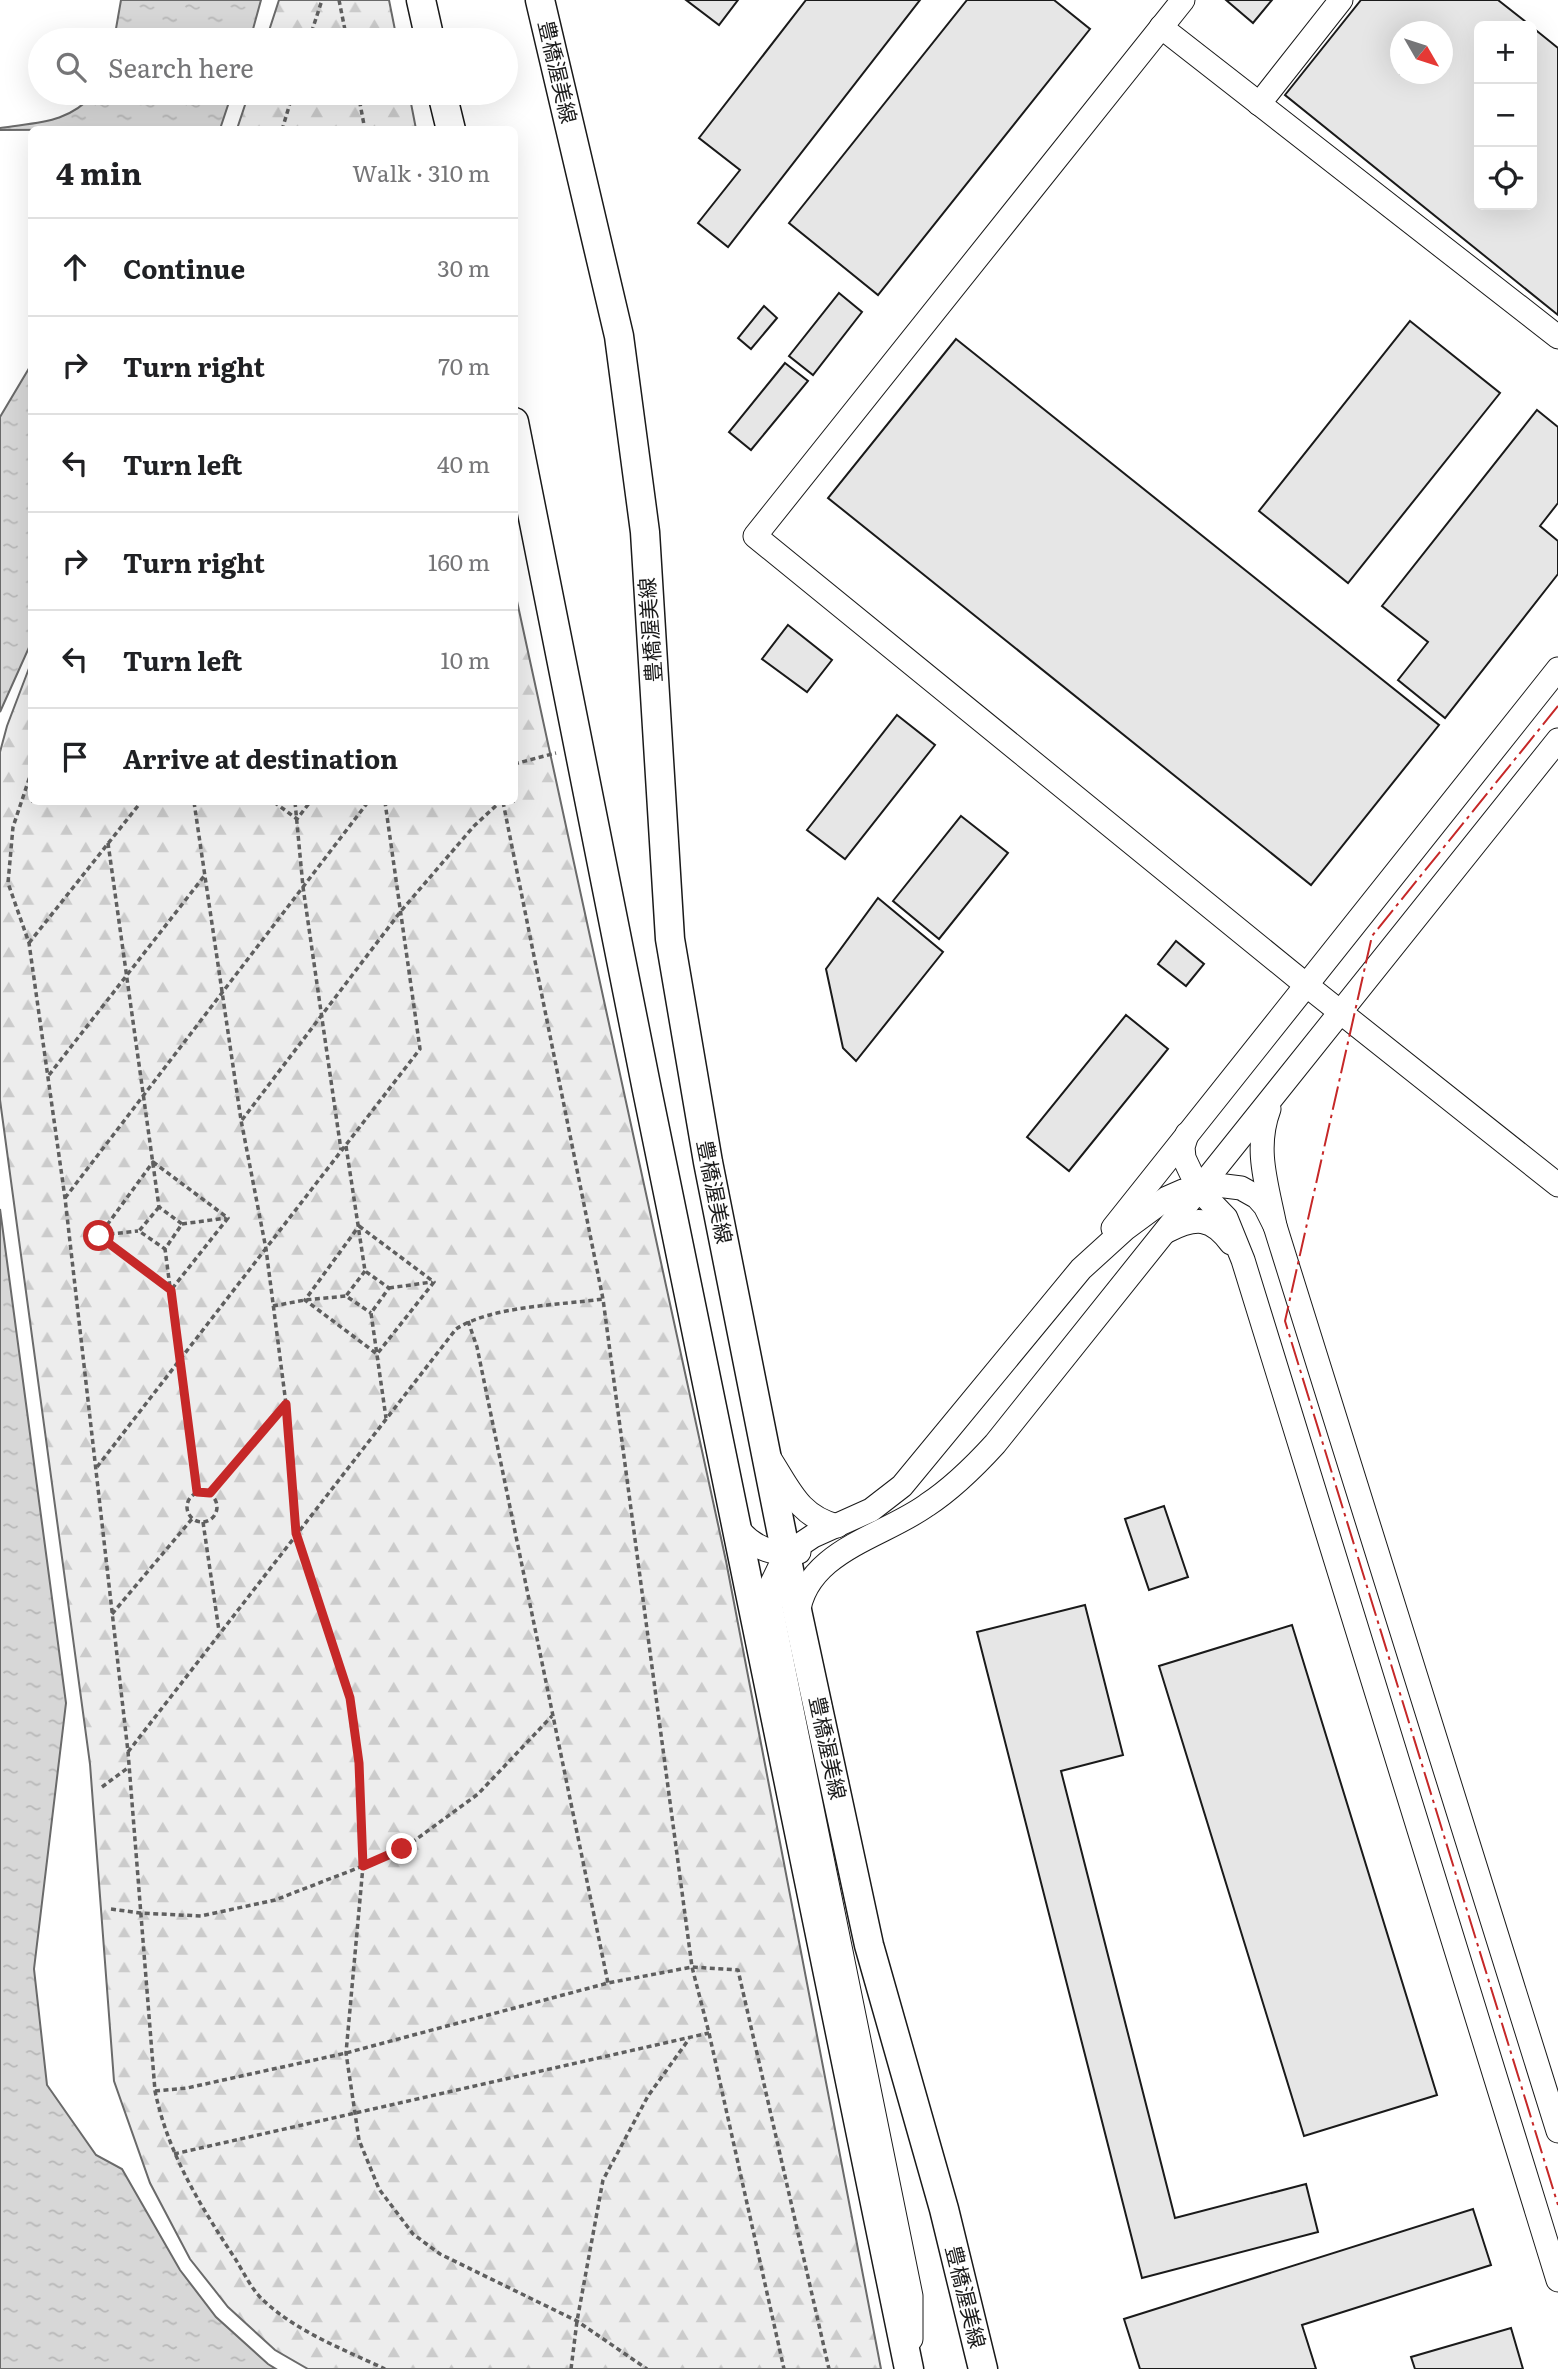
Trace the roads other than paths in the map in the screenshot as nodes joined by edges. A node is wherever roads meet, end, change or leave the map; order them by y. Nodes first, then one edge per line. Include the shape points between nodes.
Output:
1 (421, 0) edge
2 (540, 0) edge
3 (1183, 0) edge
4 (1341, 0) edge
5 (1161, 27) junction
6 (427, 28) edge
7 (1259, 104) junction
8 (445, 105) edge
9 (450, 126) edge
10 (1558, 337) edge
11 (518, 442) edge
12 (1558, 669) edge
13 (1558, 740) edge
14 (1305, 984) junction
15 (1340, 1012) junction
16 (1274, 1096) junction
17 (1187, 1134) junction
18 (1558, 1185) edge
19 (1199, 1190) junction
20 (1275, 1226) junction
21 (1165, 1233) junction
22 (1242, 1260) junction
23 (1081, 1269) junction
24 (765, 1451) junction
25 (736, 1526) junction
26 (837, 1526) junction
27 (880, 1531) junction
28 (786, 1554) junction
29 (798, 1615) junction
30 (1553, 2098) edge
31 (1558, 2131) edge
32 (1558, 2280) edge
33 (910, 2369) edge
34 (983, 2369) edge

1 - 6 main road
2 - 24 main road, 豊橋渥美線 via 620,336 645,532 670,939 708,1163
3 - 5 street
4 - 7 street
5 - 7 street
5 - 14 street via 755,536
7 - 10 street
8 - 9 main road
11 - 25 main road
12 - 14 street
13 - 15 street
14 - 15 street
14 - 17 street
15 - 16 street
15 - 18 street
16 - 19 street
16 - 20 street via 1261,1147
17 - 19 street via 1184,1158
17 - 23 street
19 - 20 street via 1217,1185 1241,1188 1258,1197
19 - 21 street
19 - 22 street via 1226,1218
19 - 23 street via 1167,1198
20 - 30 street
21 - 22 street via 1187,1221 1203,1221 1225,1236
21 - 27 street via 973,1468 926,1506
22 - 32 street
23 - 26 street via 902,1486 871,1510
24 - 26 street via 802,1508 817,1520
24 - 28 main road, 豊橋渥美線
25 - 28 street via 755,1546
25 - 33 main road
26 - 28 street
27 - 28 street
27 - 29 street via 822,1567 802,1595
28 - 29 main road, 豊橋渥美線
28 - 33 street via 771,1585 771,1607 911,2296
29 - 34 main road, 豊橋渥美線 via 869,1945 944,2209
30 - 31 street

